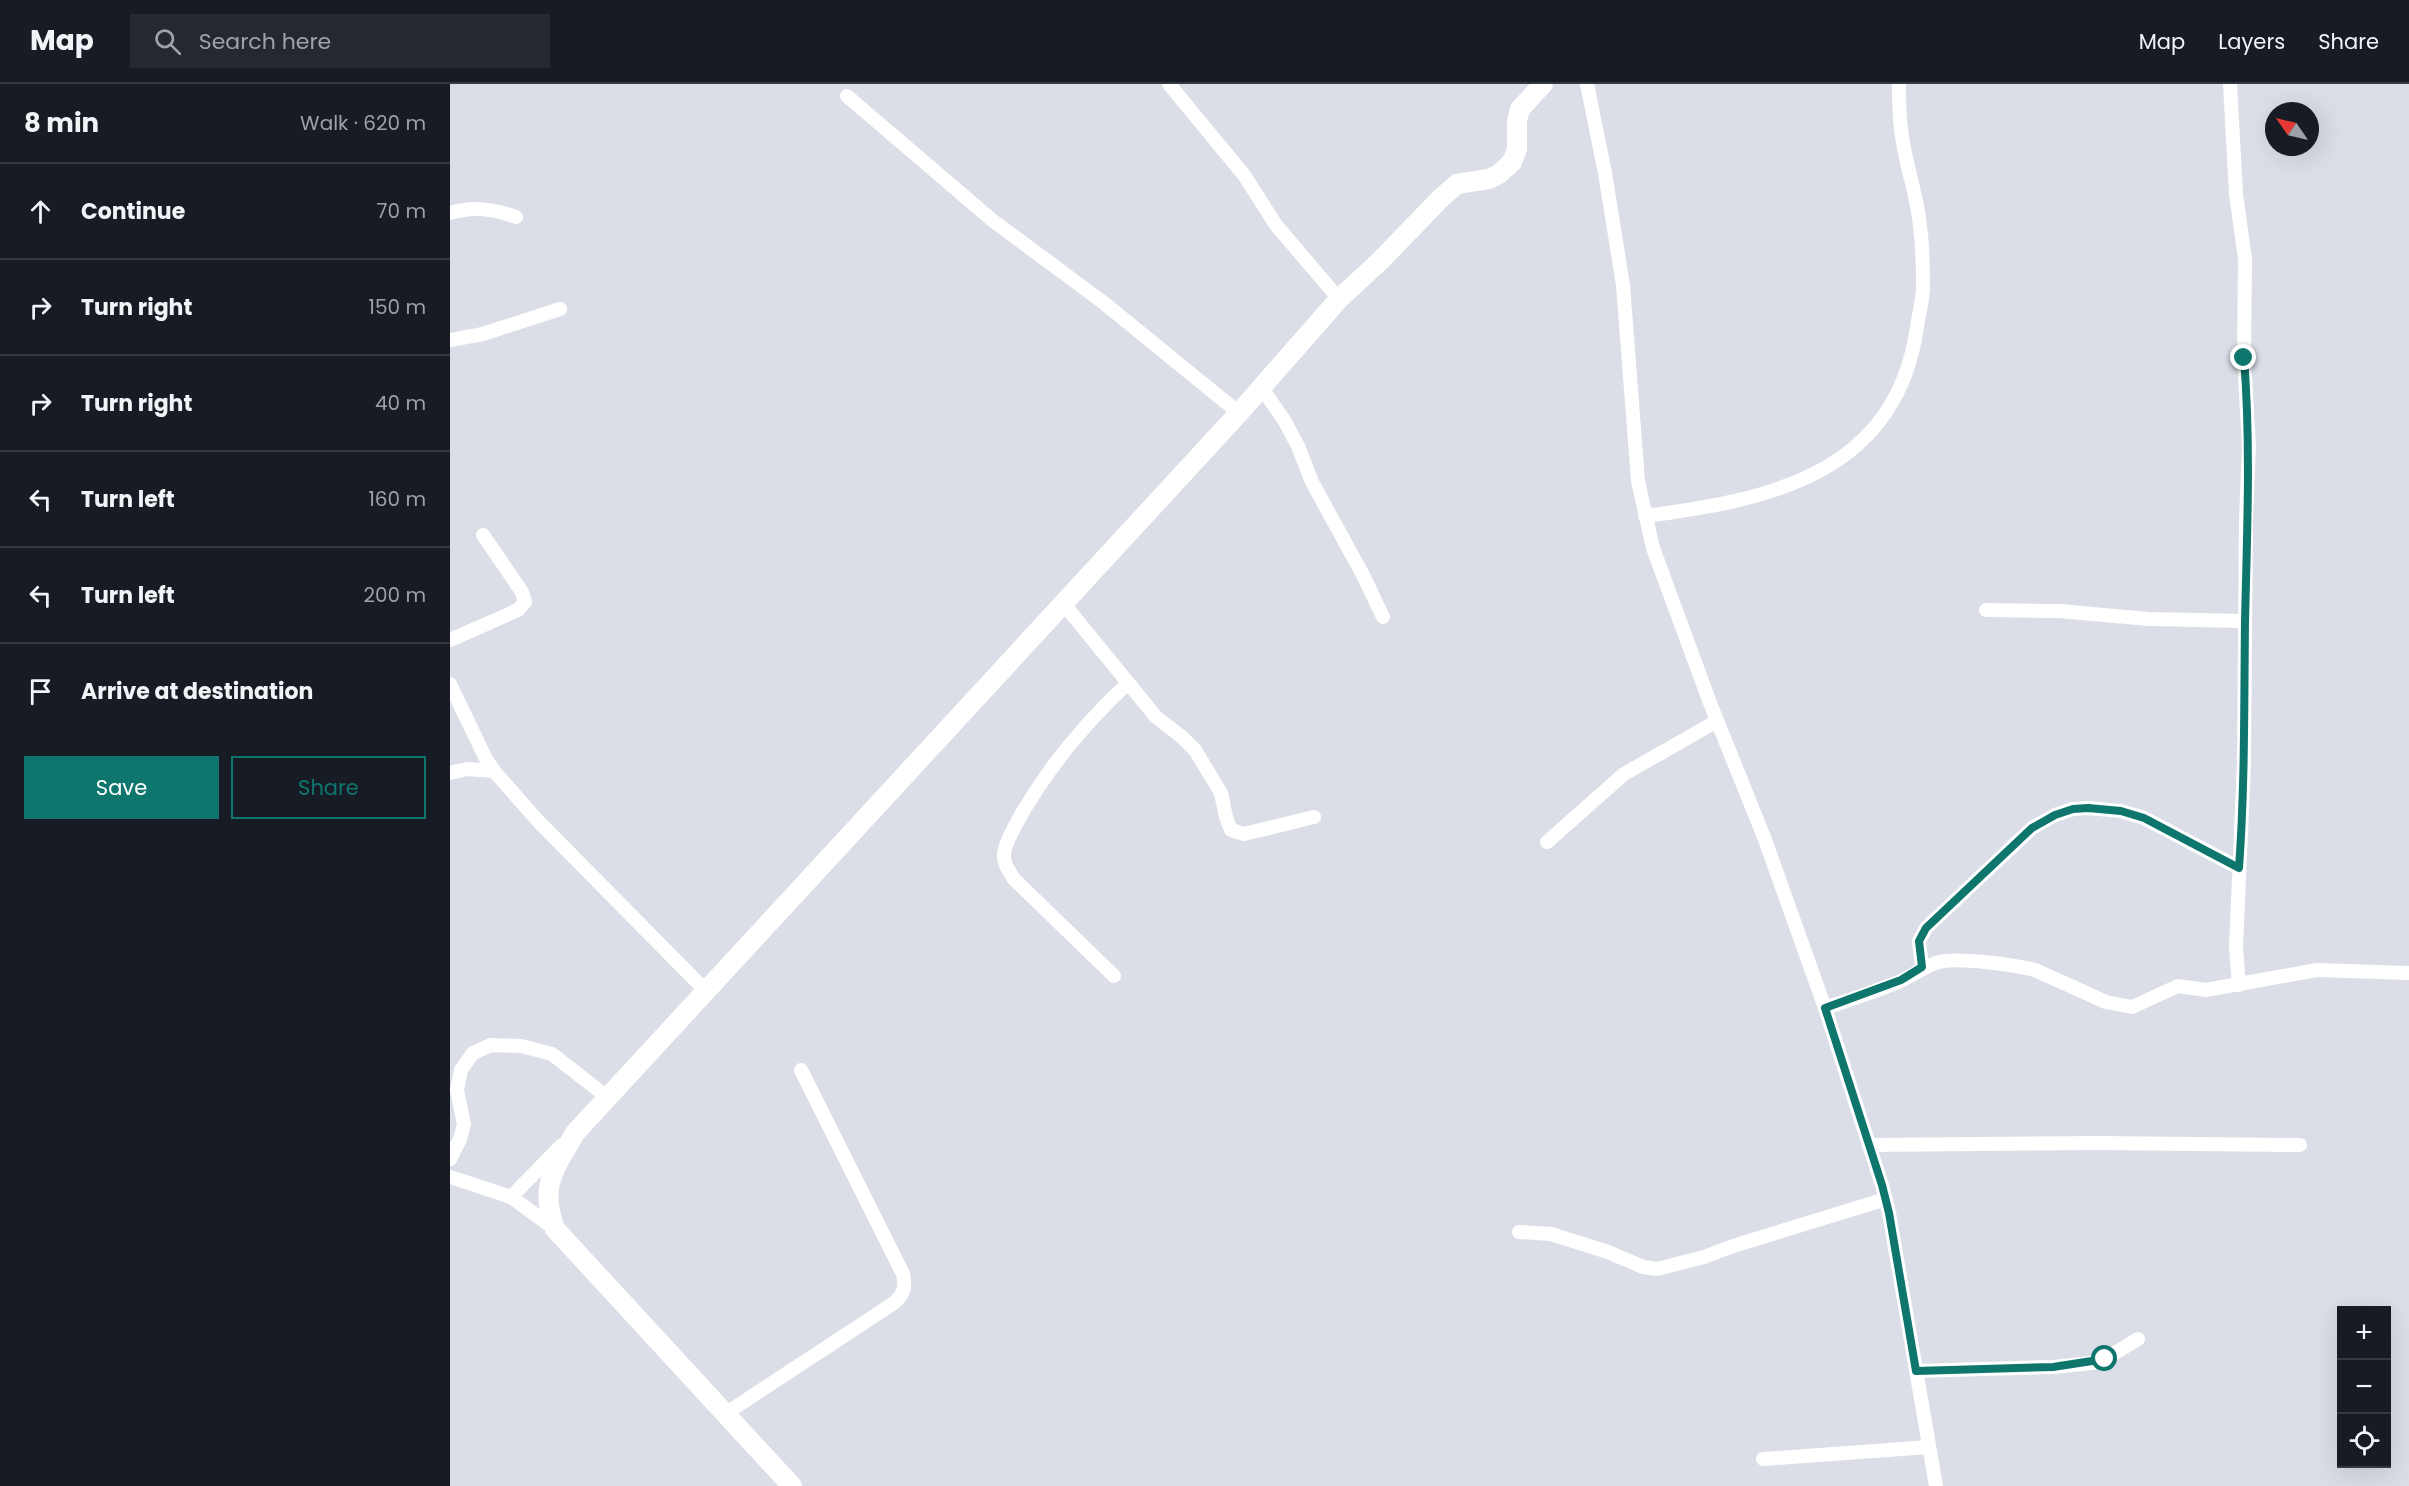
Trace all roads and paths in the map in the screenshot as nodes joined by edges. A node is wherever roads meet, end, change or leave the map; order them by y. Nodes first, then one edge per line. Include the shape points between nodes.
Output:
1 (1169, 84) edge
2 (1544, 84) edge
3 (1575, 84) edge
4 (1899, 84) edge
5 (2230, 84) edge
6 (1587, 89) edge
7 (847, 96) dead end
8 (450, 213) edge
9 (516, 217) dead end
10 (1339, 299) junction
11 (560, 309) dead end
12 (450, 340) edge
13 (1261, 387) junction
14 (1239, 413) junction
15 (1645, 516) junction
16 (483, 535) dead end
17 (1063, 603) junction
18 (1986, 610) dead end
19 (1383, 617) dead end
20 (2245, 621) junction
21 (450, 640) edge
22 (1128, 683) junction
23 (450, 684) edge
24 (1717, 721) junction
25 (494, 771) junction
26 (450, 773) edge
27 (1314, 816) dead end
28 (1547, 842) dead end
29 (2239, 868) junction
30 (1922, 967) junction
31 (2409, 973) edge
32 (1114, 976) dead end
33 (2240, 985) junction
34 (706, 991) junction
35 (1825, 1008) junction
36 (801, 1070) dead end
37 (607, 1097) junction
38 (574, 1133) junction
39 (1869, 1145) junction
40 (2300, 1145) dead end
41 (450, 1159) edge
42 (450, 1177) edge
43 (511, 1197) junction
44 (1886, 1199) junction
45 (555, 1230) junction
46 (1519, 1232) dead end
47 (2138, 1339) dead end
48 (1916, 1371) junction
49 (725, 1414) junction
50 (1929, 1447) junction
51 (1763, 1459) dead end
52 (792, 1486) edge
53 (1936, 1486) edge

1 - 10 street via 1244,175 1276,225
2 - 10 street via 1520,109 1517,149 1512,162 1489,179 1457,184
3 - 6 street
4 - 15 street via 1901,129 1919,218 1923,285 1915,344 1904,383 1891,407 1856,445 1819,473 1797,483 1715,505
5 - 20 street via 2236,194 2246,269 2244,358 2249,447
6 - 15 street via 1623,285 1634,440
7 - 14 street via 992,220 1104,303
8 - 9 street via 485,208
10 - 13 street
11 - 12 street via 483,334
13 - 14 street
13 - 19 street via 1294,437 1312,482
14 - 17 street
15 - 24 street via 1659,565
16 - 21 street via 525,602 518,610
17 - 22 street
17 - 34 street
18 - 20 street
20 - 29 street
22 - 27 street via 1156,717 1182,736 1207,767 1221,793 1231,830 1244,834
22 - 32 street via 1098,711 1047,775 1026,805 1004,853 1006,867 1014,879
23 - 25 street
24 - 28 street via 1624,774
24 - 35 street via 1764,837
25 - 26 street
25 - 34 street via 538,821
29 - 30 street via 2160,825 2121,811 2088,808 2055,815 2032,828 1926,928 1919,941
29 - 33 street via 2236,947
30 - 33 street via 1957,960 2023,967 2106,1002 2132,1007 2178,986 2206,990
30 - 35 street via 1893,984
31 - 33 street via 2317,970
34 - 37 street
35 - 39 street
36 - 49 street via 903,1274 904,1290 894,1303
37 - 38 street
37 - 41 street via 552,1054 521,1046 491,1045 473,1053 461,1070 457,1090 464,1124
38 - 43 street
38 - 45 street via 549,1182 549,1213
39 - 40 street
39 - 44 street
42 - 43 street
43 - 45 street
44 - 46 street via 1657,1269 1551,1234
44 - 48 street
45 - 49 street
47 - 48 street via 2092,1363
48 - 50 street
49 - 52 street
50 - 51 street
50 - 53 street

